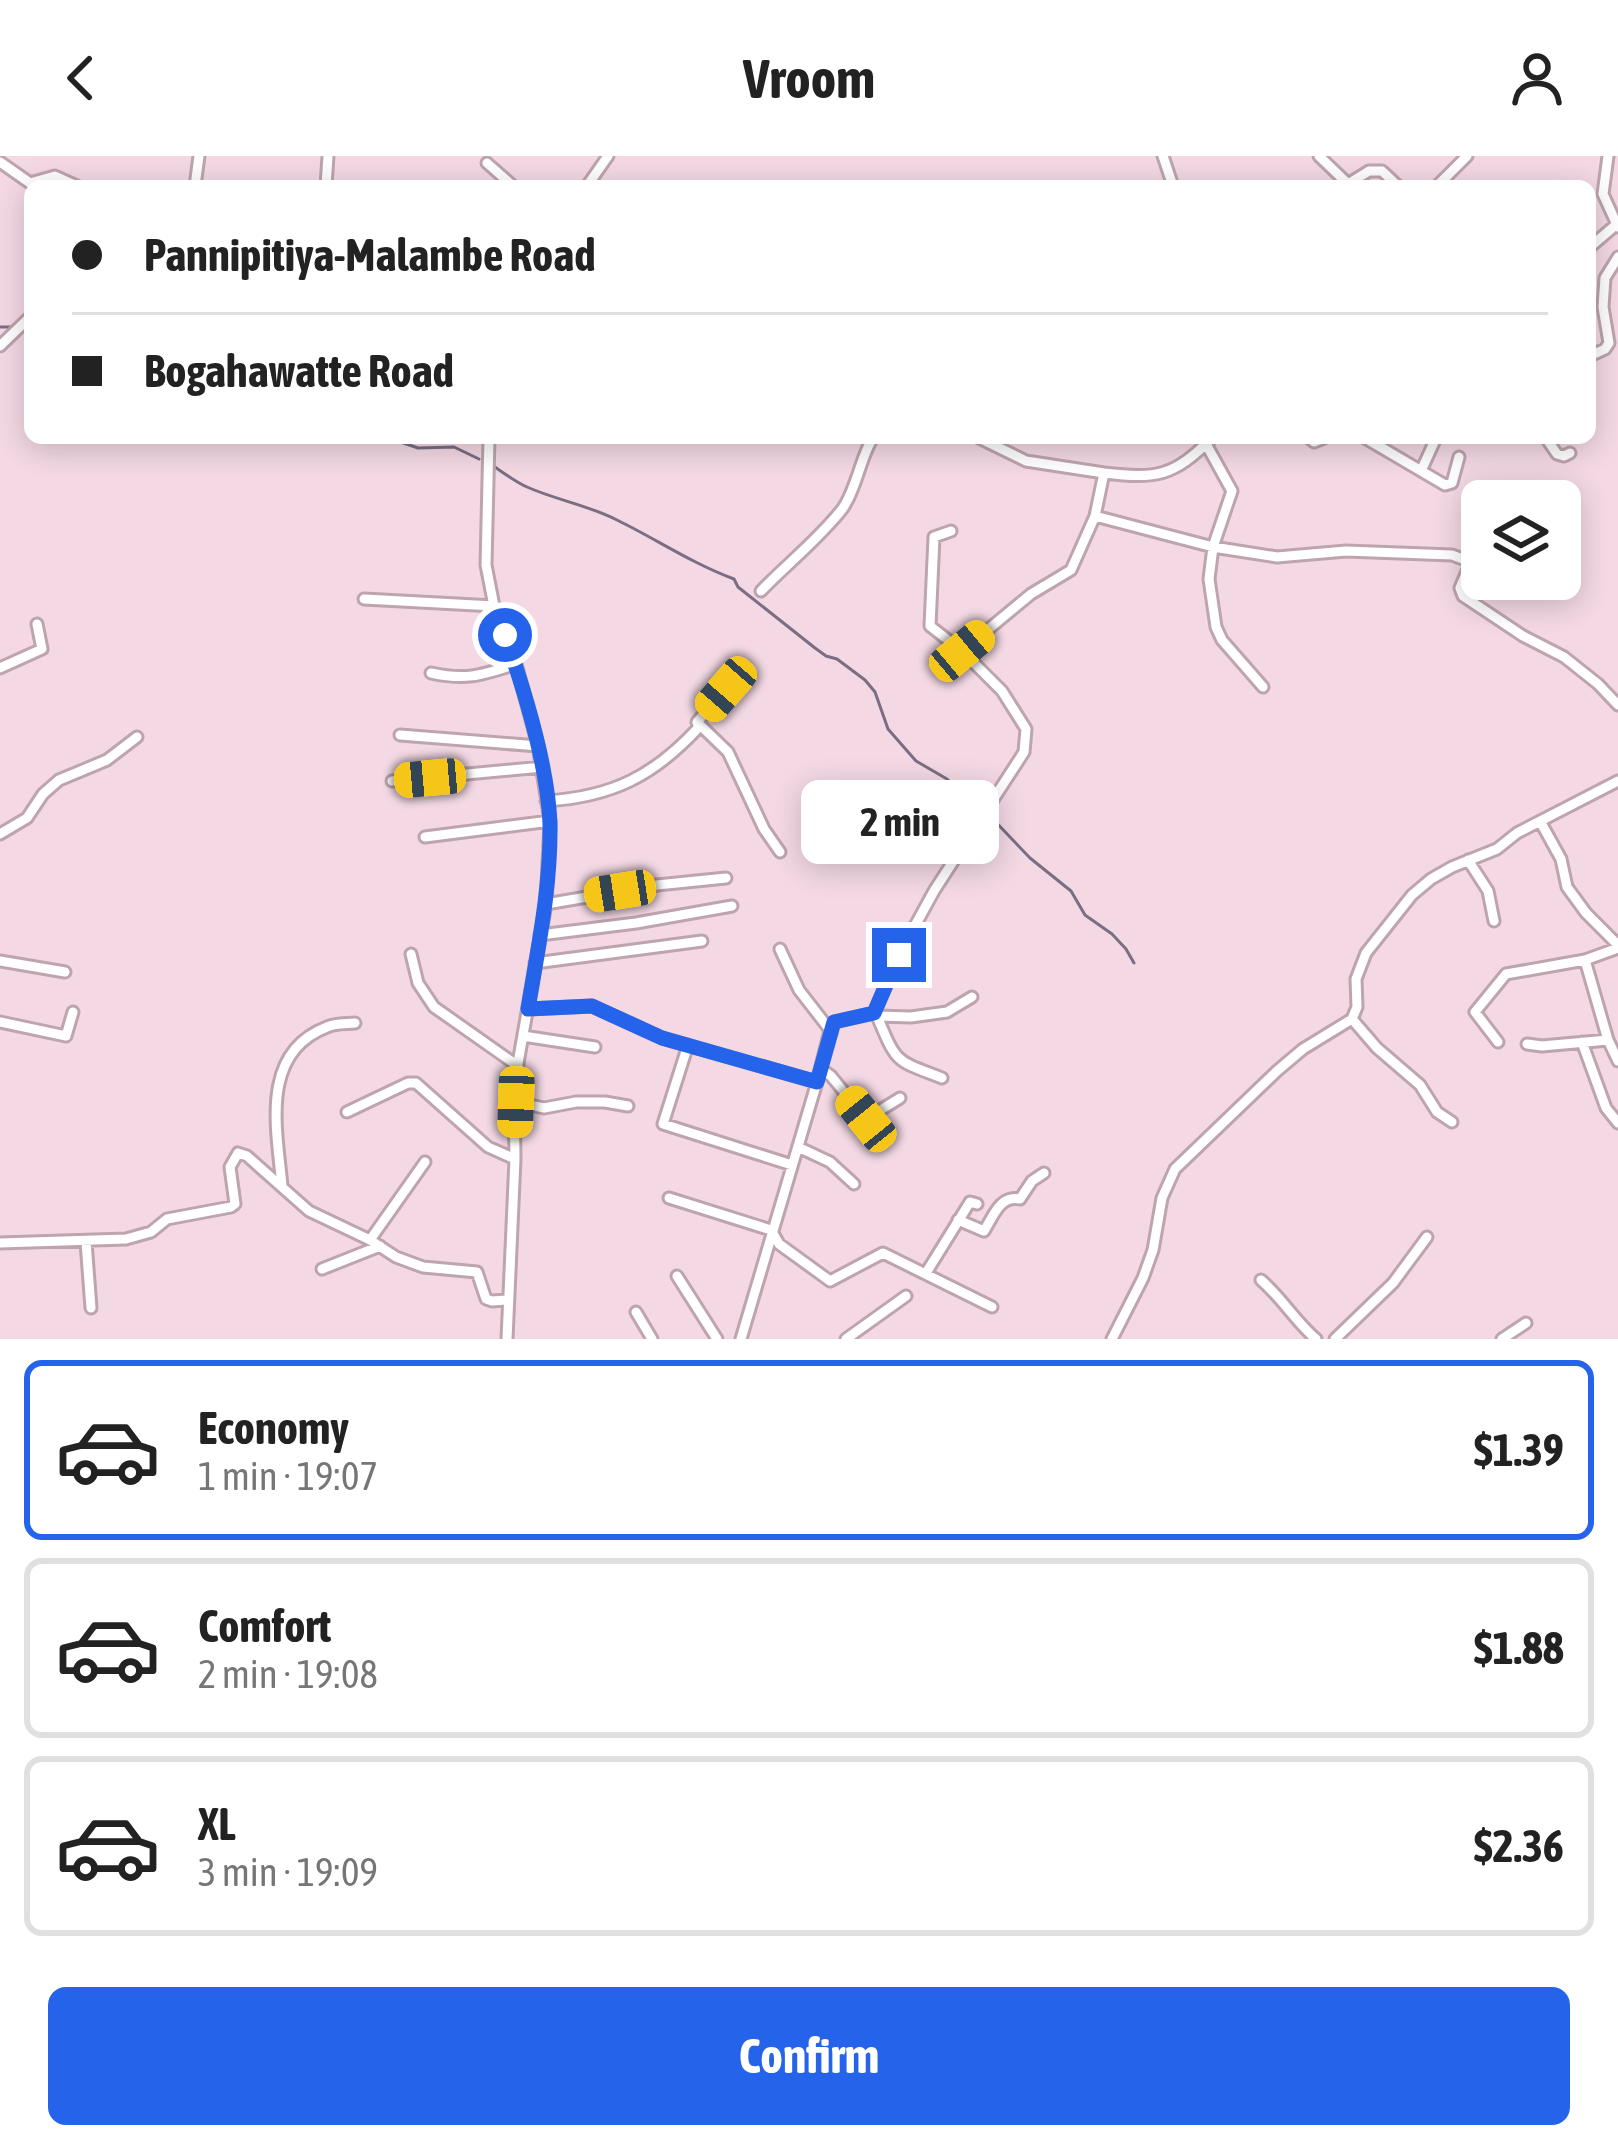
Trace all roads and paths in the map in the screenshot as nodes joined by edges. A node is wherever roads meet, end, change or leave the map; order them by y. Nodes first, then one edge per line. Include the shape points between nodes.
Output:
1 (608, 156) edge
2 (1319, 156) edge
3 (1467, 156) edge
4 (1608, 156) edge
5 (0, 162) edge
6 (487, 164) dead end
7 (595, 176) junction
8 (26, 180) edge
9 (506, 180) edge
10 (592, 180) edge
11 (599, 180) edge
12 (1342, 180) edge
13 (1355, 180) edge
14 (1392, 180) edge
15 (1443, 180) edge
16 (1617, 226) edge
17 (1618, 256) edge
18 (24, 323) edge
19 (0, 346) edge
20 (1596, 353) edge
21 (489, 444) edge
22 (869, 444) edge
23 (992, 444) edge
24 (1206, 444) edge
25 (1375, 444) edge
26 (1433, 444) edge
27 (1550, 444) edge
28 (1570, 453) dead end
29 (1460, 458) dead end
30 (1421, 471) junction
31 (1104, 472) junction
32 (1095, 516) junction
33 (951, 530) dead end
34 (1213, 547) junction
35 (761, 591) dead end
36 (364, 599) dead end
37 (494, 606) junction
38 (37, 624) dead end
39 (962, 651) junction
40 (515, 664) junction
41 (0, 668) edge
42 (431, 673) dead end
43 (1262, 687) dead end
44 (726, 689) dead end
45 (1618, 705) edge
46 (697, 722) junction
47 (400, 735) dead end
48 (137, 737) dead end
49 (538, 746) junction
50 (542, 767) junction
51 (392, 781) dead end
52 (1618, 781) edge
53 (546, 801) junction
54 (550, 821) junction
55 (1540, 821) junction
56 (0, 834) edge
57 (425, 837) dead end
58 (780, 852) dead end
59 (1468, 860) junction
60 (726, 878) dead end
61 (546, 904) junction
62 (732, 906) dead end
63 (1494, 921) dead end
64 (540, 935) junction
65 (702, 941) dead end
66 (1618, 946) edge
67 (779, 949) dead end
68 (411, 954) dead end
69 (1585, 960) junction
70 (0, 961) edge
71 (536, 963) junction
72 (65, 972) dead end
73 (972, 997) dead end
74 (528, 1009) junction
75 (73, 1012) dead end
76 (876, 1015) junction
77 (1352, 1019) junction
78 (0, 1022) edge
79 (355, 1023) dead end
80 (830, 1030) junction
81 (523, 1036) junction
82 (1608, 1040) junction
83 (1498, 1042) dead end
84 (1582, 1042) junction
85 (1527, 1044) dead end
86 (688, 1045) junction
87 (596, 1048) dead end
88 (1618, 1061) edge
89 (518, 1066) junction
90 (821, 1069) junction
91 (943, 1078) dead end
92 (817, 1082) junction
93 (900, 1097) dead end
94 (516, 1102) junction
95 (628, 1106) dead end
96 (347, 1112) dead end
97 (1452, 1122) dead end
98 (1618, 1123) edge
99 (798, 1147) junction
100 (515, 1159) junction
101 (425, 1162) dead end
102 (792, 1165) junction
103 (1044, 1173) dead end
104 (854, 1184) dead end
105 (282, 1187) junction
106 (669, 1198) dead end
107 (977, 1204) dead end
108 (958, 1220) junction
109 (772, 1230) junction
110 (1427, 1237) dead end
111 (86, 1241) junction
112 (0, 1243) edge
113 (375, 1243) junction
114 (322, 1268) dead end
115 (926, 1273) junction
116 (677, 1276) dead end
117 (1261, 1280) dead end
118 (906, 1296) dead end
119 (507, 1300) junction
120 (992, 1306) dead end
121 (91, 1308) dead end
122 (637, 1312) dead end
123 (1526, 1323) dead end
124 (507, 1339) edge
125 (652, 1339) edge
126 (717, 1339) edge
127 (741, 1339) edge
128 (846, 1339) edge
129 (1112, 1339) edge
130 (1316, 1339) edge
131 (1335, 1339) edge
132 (1502, 1339) edge

1 - 7 street
2 - 12 street
3 - 15 street
4 - 16 street via 1604,194
5 - 8 street
6 - 9 street
7 - 10 street
7 - 11 street
13 - 14 street via 1382,171
17 - 20 street via 1605,278 1609,343
18 - 19 street
21 - 37 street via 486,565
22 - 35 street via 844,506
23 - 31 street via 1026,460
24 - 31 street via 1190,461 1144,477
24 - 34 street via 1232,491
25 - 30 street
26 - 30 street
27 - 28 street via 1557,454
29 - 30 street via 1452,483
31 - 32 street
32 - 34 street
32 - 39 street via 1071,570
33 - 39 street via 934,537 930,626
34 - 43 street via 1216,627
34 - 45 street via 1277,557 1346,551 1471,562 1463,596 1564,657
36 - 37 street
37 - 40 street
38 - 41 street via 42,650
39 - 76 street via 1026,730 1024,752 934,891
40 - 42 street via 458,679
40 - 49 street
44 - 46 street
46 - 53 street via 646,774 582,799
46 - 58 street via 728,752
47 - 49 street
48 - 56 street via 58,780 27,818
49 - 50 street
50 - 51 street
50 - 53 street
52 - 55 street
53 - 54 street
54 - 57 street
54 - 61 street
55 - 59 street
55 - 66 street via 1568,887
59 - 63 street via 1488,891
59 - 77 street via 1412,895 1366,953
60 - 61 street
61 - 64 street
62 - 64 street
64 - 71 street
65 - 71 street
66 - 69 street
67 - 80 street
68 - 89 street via 434,1007
69 - 82 street
69 - 83 street via 1506,974 1475,1012
70 - 72 street
71 - 74 street
73 - 76 street via 947,1012
74 - 81 street
74 - 86 street via 592,1006
75 - 78 street via 66,1036
76 - 80 street via 834,1022
76 - 91 street via 900,1062
77 - 97 street
77 - 129 street via 1277,1071 1175,1169 1143,1278
79 - 105 street via 327,1026 281,1068 275,1111
80 - 90 street
81 - 87 street
81 - 89 street
82 - 84 street
82 - 88 street
84 - 85 street
84 - 98 street
86 - 92 street
86 - 102 street via 663,1124
89 - 94 street
90 - 92 street
90 - 93 street via 866,1119
92 - 99 street
94 - 95 street
94 - 100 street
96 - 100 street via 416,1083 488,1147
99 - 102 street
99 - 104 street
100 - 119 street
101 - 113 street
102 - 109 street
103 - 108 street via 1020,1199 1004,1200 984,1231
105 - 111 street via 238,1153 230,1167 231,1207 167,1219 126,1239
105 - 113 street via 309,1211
106 - 109 street
107 - 108 street via 970,1202
108 - 115 street
109 - 115 street via 830,1281 884,1253
109 - 127 street
110 - 131 street
111 - 112 street
111 - 121 street
113 - 114 street
113 - 119 street via 423,1267 476,1272 486,1299
115 - 120 street
116 - 126 street
117 - 130 street
118 - 128 street
119 - 124 street
122 - 125 street
123 - 132 street

